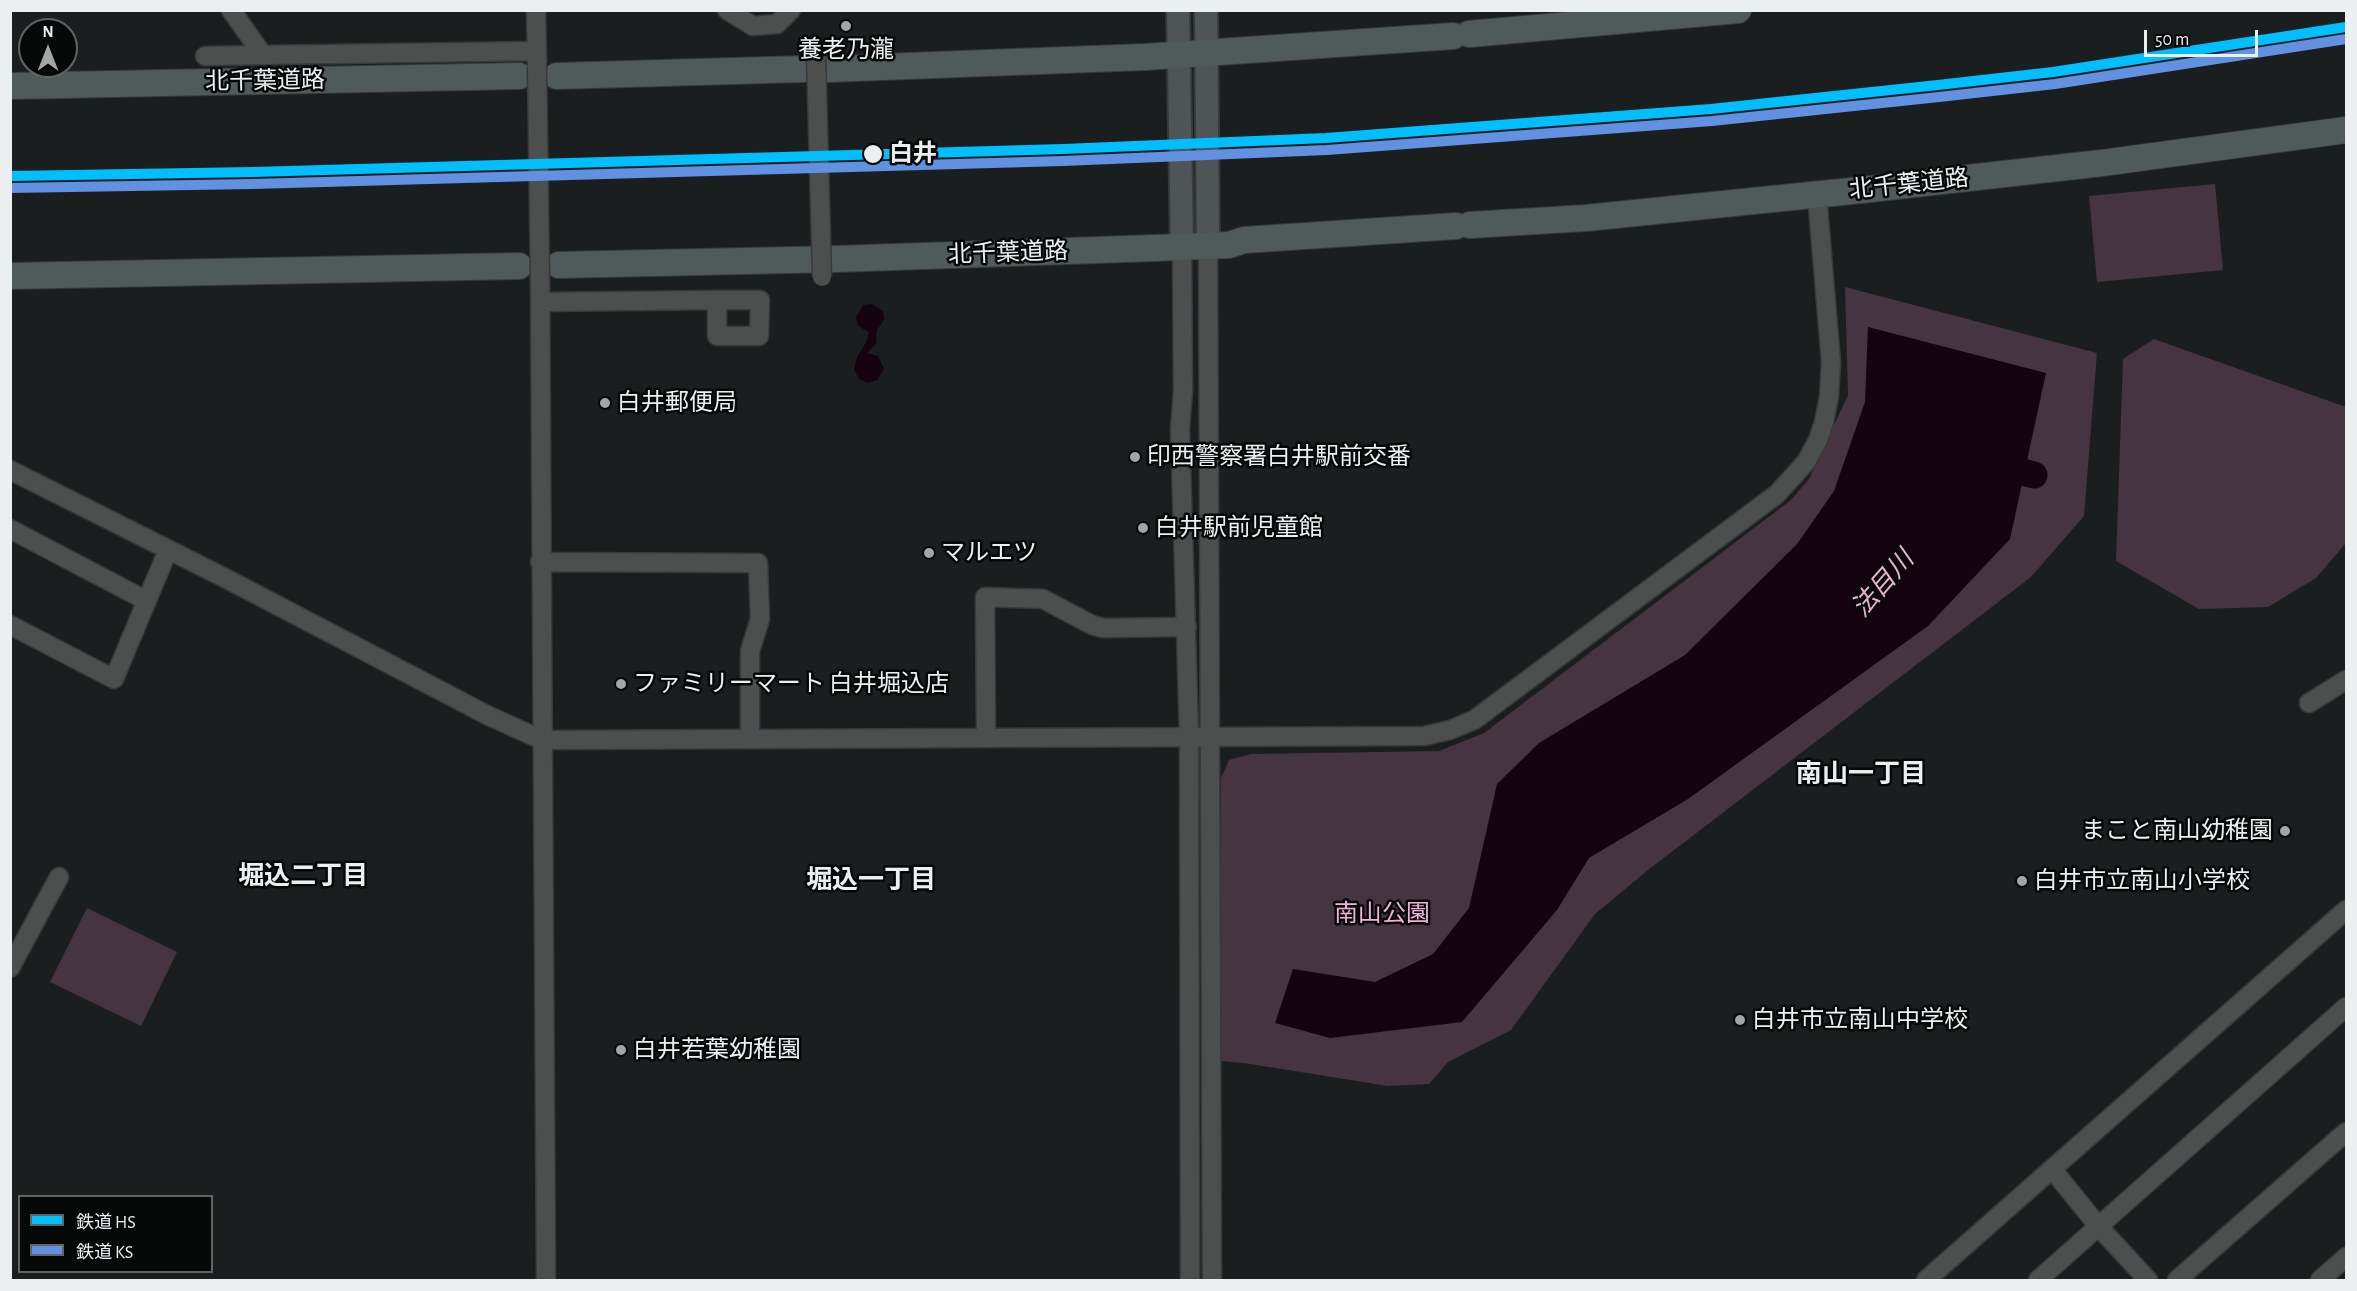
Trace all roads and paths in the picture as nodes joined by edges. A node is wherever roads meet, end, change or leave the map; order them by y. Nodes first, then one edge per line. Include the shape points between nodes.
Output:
1 (231, 10) edge
2 (536, 10) edge
3 (728, 10) edge
4 (790, 10) edge
5 (1178, 10) edge
6 (1206, 10) edge
7 (1738, 10) edge
8 (263, 55) junction
9 (205, 56) dead end
10 (1206, 58) junction
11 (1179, 60) junction
12 (816, 65) junction
13 (537, 67) junction
14 (10, 86) edge
15 (2346, 130) edge
16 (1817, 195) junction
17 (1208, 240) junction
18 (1182, 241) junction
19 (539, 270) junction
20 (10, 276) edge
21 (822, 278) dead end
22 (717, 300) dead end
23 (540, 302) junction
24 (10, 470) edge
25 (10, 529) edge
26 (168, 550) junction
27 (540, 562) junction
28 (147, 601) junction
29 (10, 625) edge
30 (1187, 627) junction
31 (2346, 680) edge
32 (2309, 704) dead end
33 (1189, 736) junction
34 (986, 737) junction
35 (1210, 737) junction
36 (750, 739) junction
37 (542, 740) junction
38 (59, 877) dead end
39 (2346, 910) edge
40 (10, 968) edge
41 (2346, 1007) edge
42 (2346, 1132) edge
43 (2052, 1169) junction
44 (2099, 1227) junction
45 (2343, 1267) edge
46 (546, 1281) edge
47 (1190, 1281) edge
48 (1212, 1281) edge
49 (1926, 1281) edge
50 (2038, 1281) edge
51 (2148, 1281) edge
52 (2177, 1281) edge
53 (2320, 1281) edge

1 - 8 street
2 - 13 street
3 - 4 street via 753,26 777,24
5 - 11 main road
6 - 10 main road
7 - 10 highway, 北千葉道路
8 - 9 street
8 - 13 street
10 - 11 highway, 北千葉道路
10 - 17 main road
11 - 12 highway, 北千葉道路
11 - 18 main road
12 - 13 highway, 北千葉道路
12 - 21 street, bridge
13 - 14 highway, 北千葉道路
13 - 19 street, bridge
15 - 16 highway, 北千葉道路
16 - 17 highway, 北千葉道路 via 1586,218 1229,244
16 - 35 street via 1831,362 1829,397 1818,440 1806,462 1777,494 1474,720 1424,736
17 - 18 highway, 北千葉道路
17 - 35 street
18 - 19 highway, 北千葉道路
18 - 30 street via 1180,429
19 - 20 highway, 北千葉道路
19 - 23 street
22 - 23 street
23 - 27 street
24 - 26 street
25 - 28 street
26 - 28 street
26 - 37 street
27 - 36 street via 758,563 760,619 750,651
27 - 37 street
28 - 29 street via 114,679
30 - 33 street
30 - 34 street via 1103,628 1043,599 985,597
31 - 32 street
33 - 34 street
33 - 35 street
33 - 47 street
34 - 36 street
35 - 48 street
36 - 37 street
37 - 46 street
38 - 40 street
39 - 43 street
41 - 44 street
42 - 52 street
43 - 44 street
43 - 49 street
44 - 50 street
44 - 51 street
45 - 53 street

